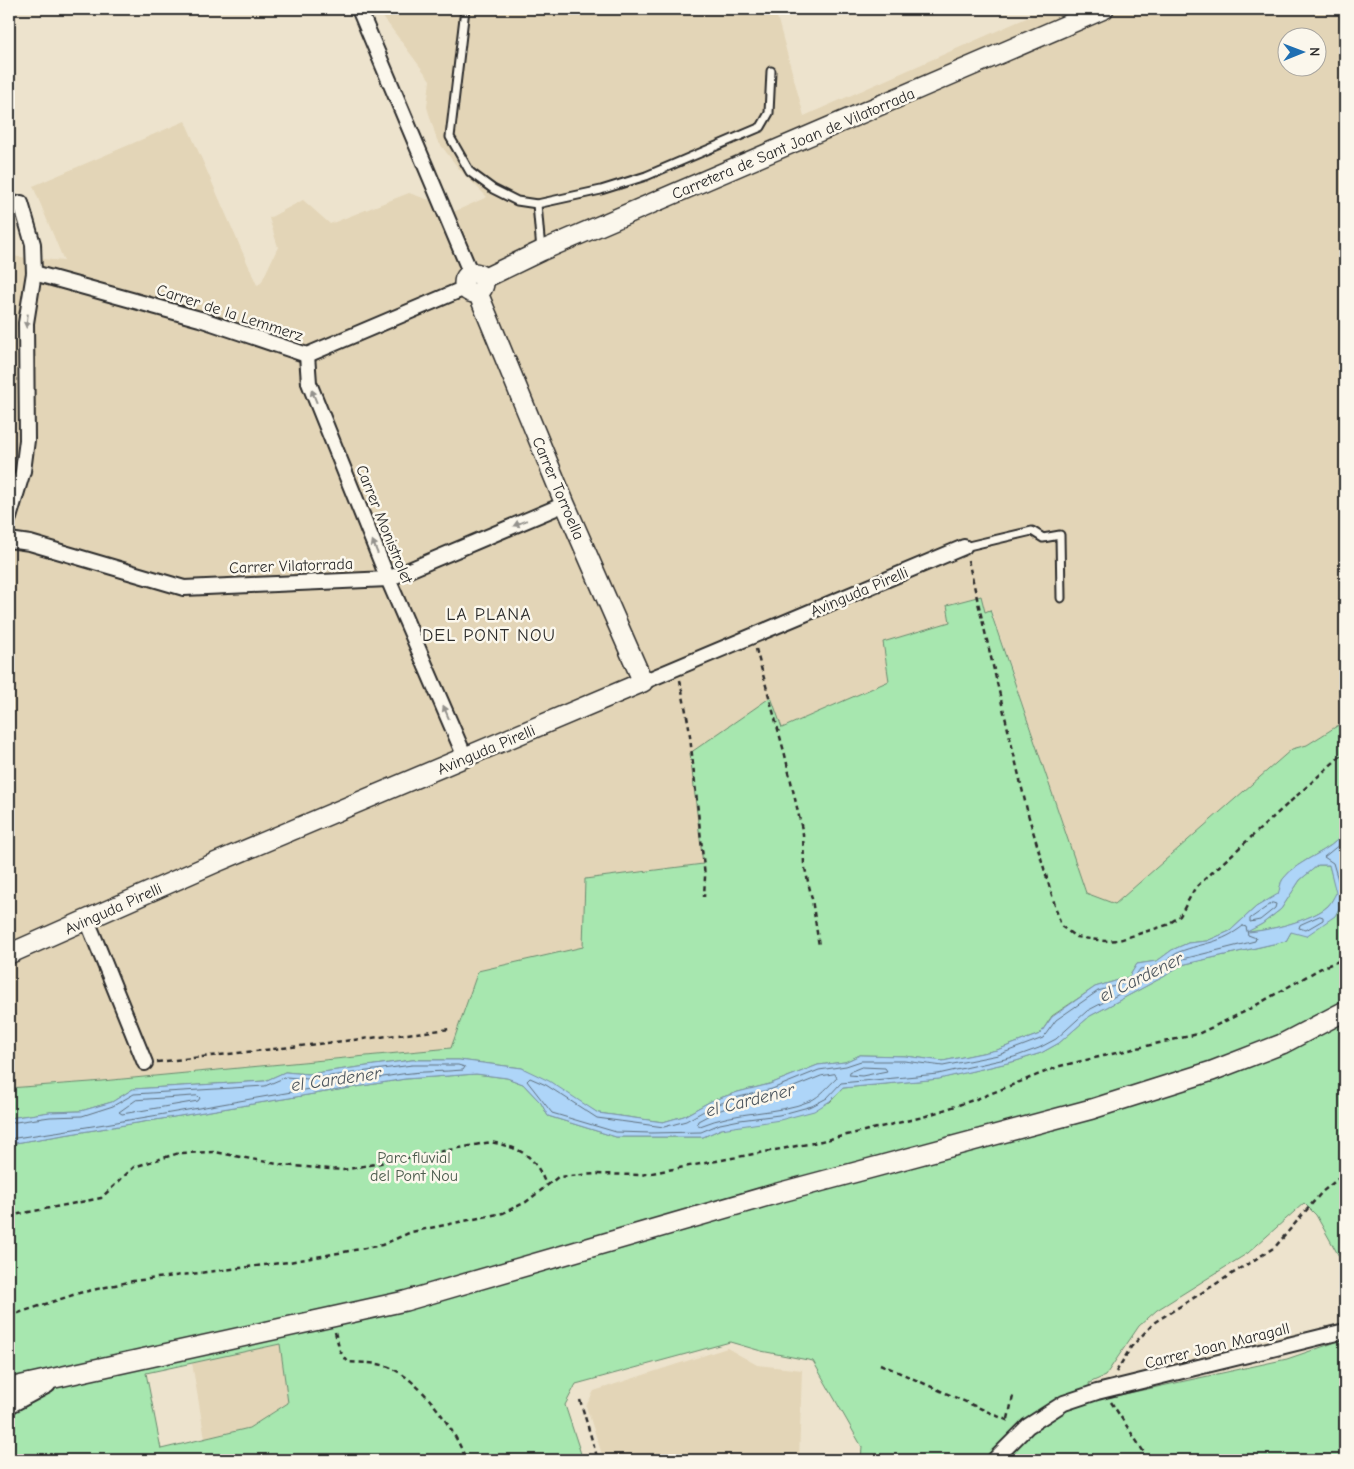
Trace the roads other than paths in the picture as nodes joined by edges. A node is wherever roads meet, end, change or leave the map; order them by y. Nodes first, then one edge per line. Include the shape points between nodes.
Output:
1 (359, 9) edge
2 (465, 9) edge
3 (1104, 9) edge
4 (771, 71) dead end
5 (21, 203) dead end
6 (537, 204) junction
7 (541, 251) junction
8 (34, 273) junction
9 (474, 283) junction
10 (307, 355) junction
11 (565, 504) junction
12 (9, 518) edge
13 (9, 540) edge
14 (964, 547) joint
15 (388, 579) junction
16 (1061, 598) dead end
17 (643, 682) junction
18 (465, 757) junction
19 (87, 920) junction
20 (9, 954) edge
21 (1345, 1011) edge
22 (145, 1062) road end
23 (1345, 1331) edge
24 (65, 1376) junction
25 (9, 1388) edge
26 (9, 1406) edge
27 (994, 1460) edge

1 - 9 street
2 - 6 lane via 450,137 470,172 517,201
3 - 7 street, Carretera de Sant Joan de Vilatorrada
4 - 6 lane via 769,113 761,127 646,176
5 - 8 street via 33,244
6 - 7 lane
7 - 9 street, Carretera de Sant Joan de Vilatorrada
8 - 10 street, Carrer de la Lemmerz via 200,319
8 -> 12 street via 26,324 27,440 23,471
9 - 10 street, Carrer de la Lemmerz
9 - 11 street, Carrer Torroella
15 -> 10 street, Carrer Monistrolet via 309,383
11 -> 15 street, Carrer Vilatorrada
11 - 17 street, Carrer Torroella
13 - 15 street, Carrer Vilatorrada via 30,543 184,588
14 - 16 lane via 1032,531 1043,538 1060,535
14 - 17 street, Avinguda Pirelli
18 -> 15 street, Carrer Monistrolet
17 - 18 street, Avinguda Pirelli
18 - 19 street, Avinguda Pirelli
19 - 20 street, Avinguda Pirelli
19 - 22 street
21 - 24 street via 1282,1044 1212,1071 1092,1109 778,1193 451,1288 331,1318
23 - 27 street, Carrer Joan Maragall via 1100,1391 1064,1403 1022,1433
24 - 25 street
24 - 26 street

